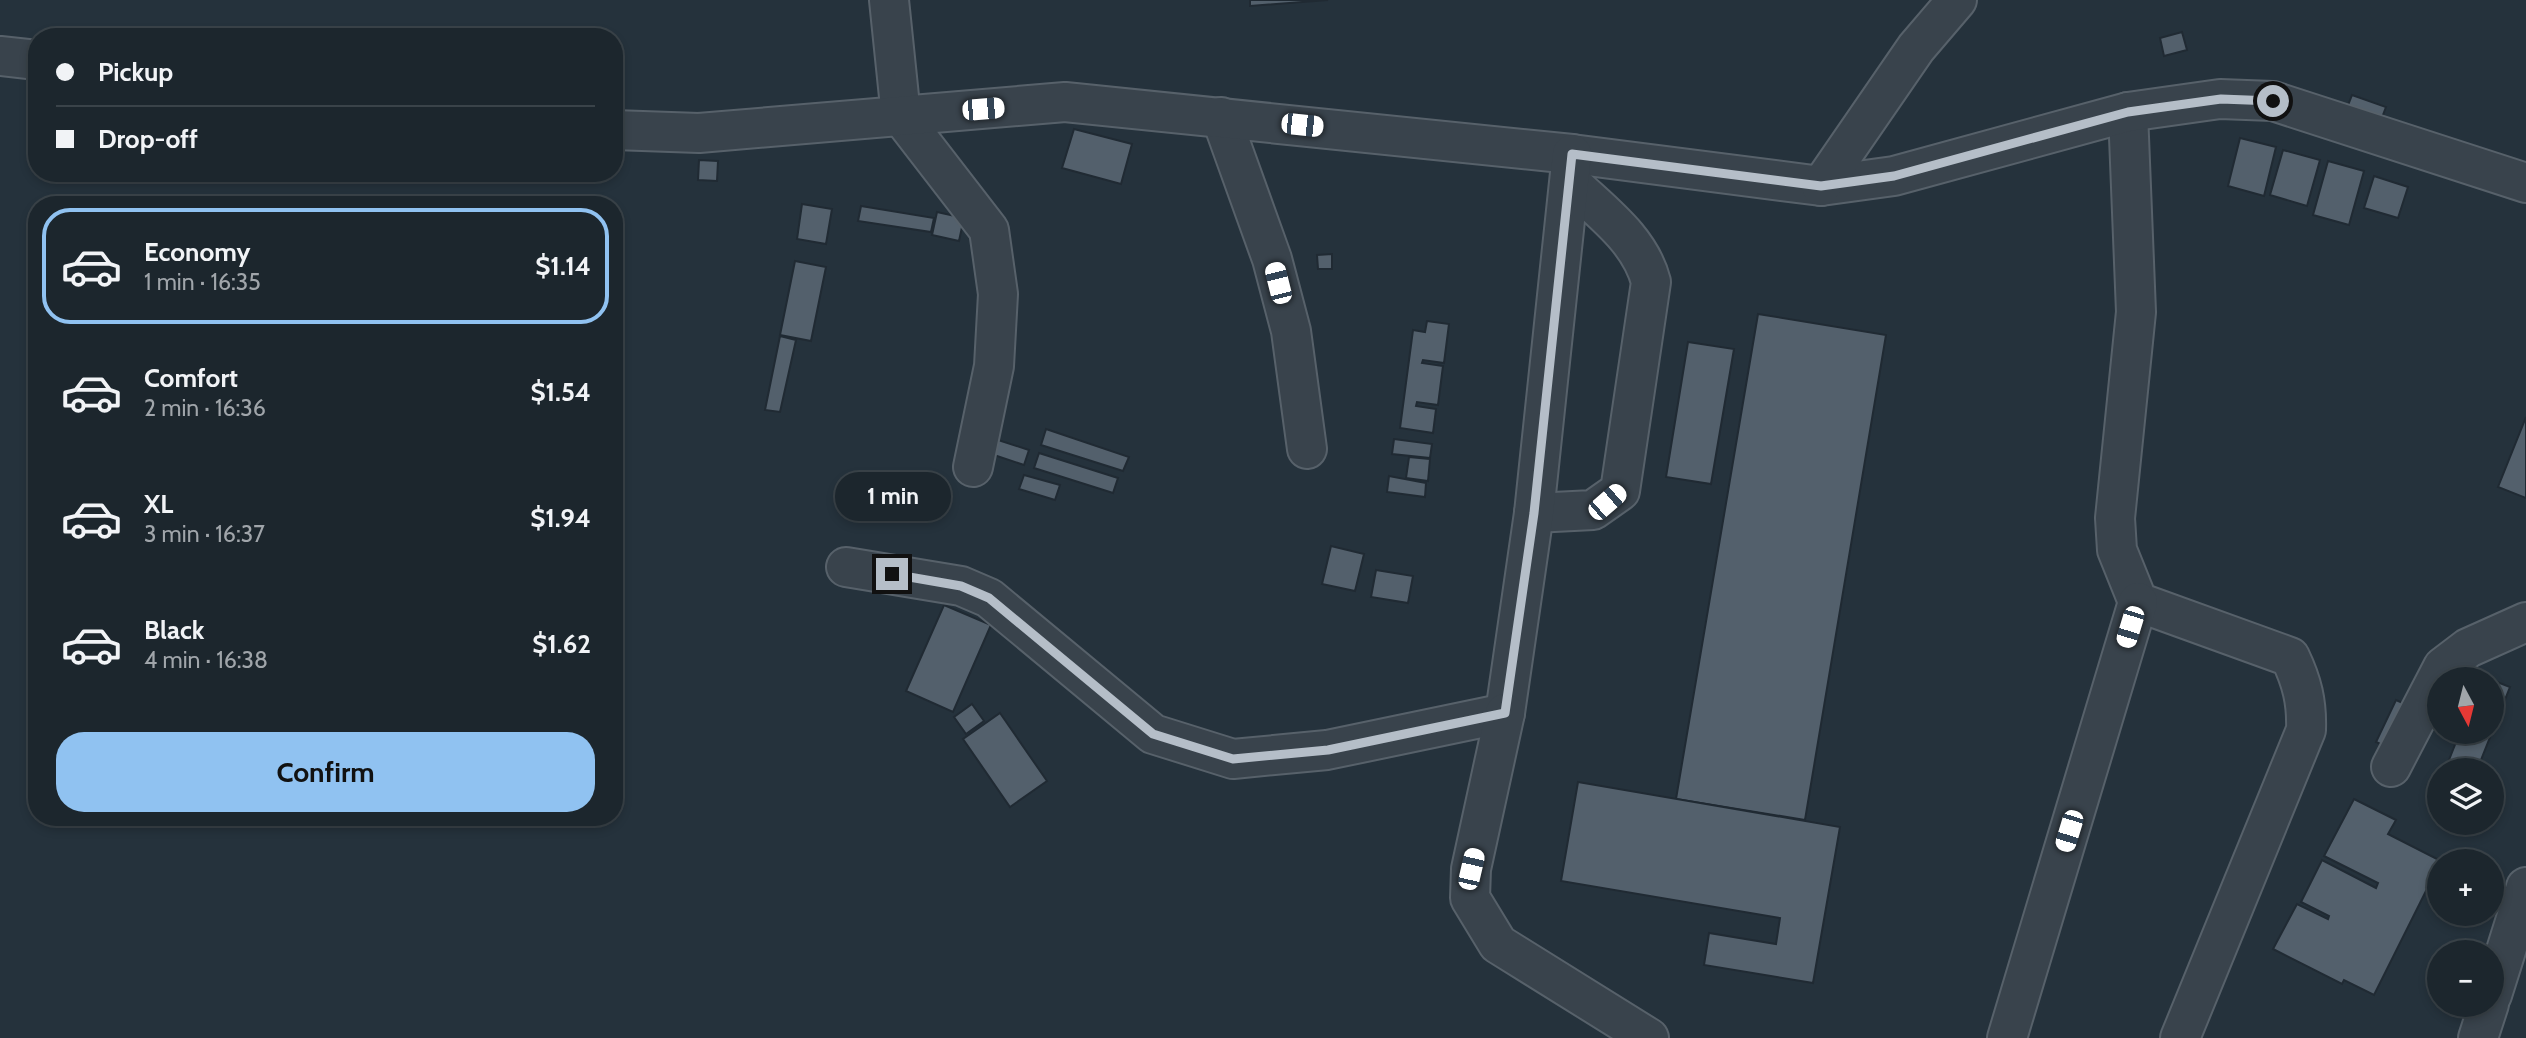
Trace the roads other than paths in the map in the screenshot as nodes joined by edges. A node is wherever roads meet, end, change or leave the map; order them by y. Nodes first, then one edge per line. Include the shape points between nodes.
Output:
1 (889, 0) edge
2 (1957, 0) edge
3 (0, 56) edge
4 (28, 59) edge
5 (2128, 112) junction
6 (901, 116) junction
7 (1221, 117) junction
8 (623, 130) edge
9 (1571, 168) junction
10 (2526, 183) edge
11 (1821, 186) junction
12 (1307, 449) dead end
13 (974, 467) dead end
14 (1534, 513) junction
15 (846, 567) dead end
16 (2138, 601) junction
17 (2526, 622) edge
18 (1505, 713) junction
19 (2391, 768) dead end
20 (2526, 887) edge
21 (2504, 957) edge
22 (2485, 1017) edge
23 (1649, 1038) edge
24 (2007, 1038) edge
25 (2180, 1038) edge
26 (2478, 1038) edge

1 - 6 street
2 - 11 street via 1916,48
3 - 4 street
5 - 10 street via 2221,99 2273,101
5 - 11 street via 1894,176
5 - 16 street via 2136,312 2115,518 2117,550
6 - 7 street via 1065,102
6 - 8 street via 699,133
6 - 13 street via 989,230 998,294 995,354
7 - 9 street
7 - 12 street via 1291,331
9 - 11 street
9 - 14 street
9 - 14 street via 1636,246 1651,282 1620,491 1593,510
14 - 18 street
15 - 18 street via 961,586 989,598 1153,734 1233,759 1328,750
16 - 24 street
16 - 25 street via 2290,657 2303,684 2307,708 2306,730
17 - 19 street via 2468,648 2443,667
18 - 23 street via 1471,869 1469,898 1498,944
20 - 21 street
22 - 26 street

